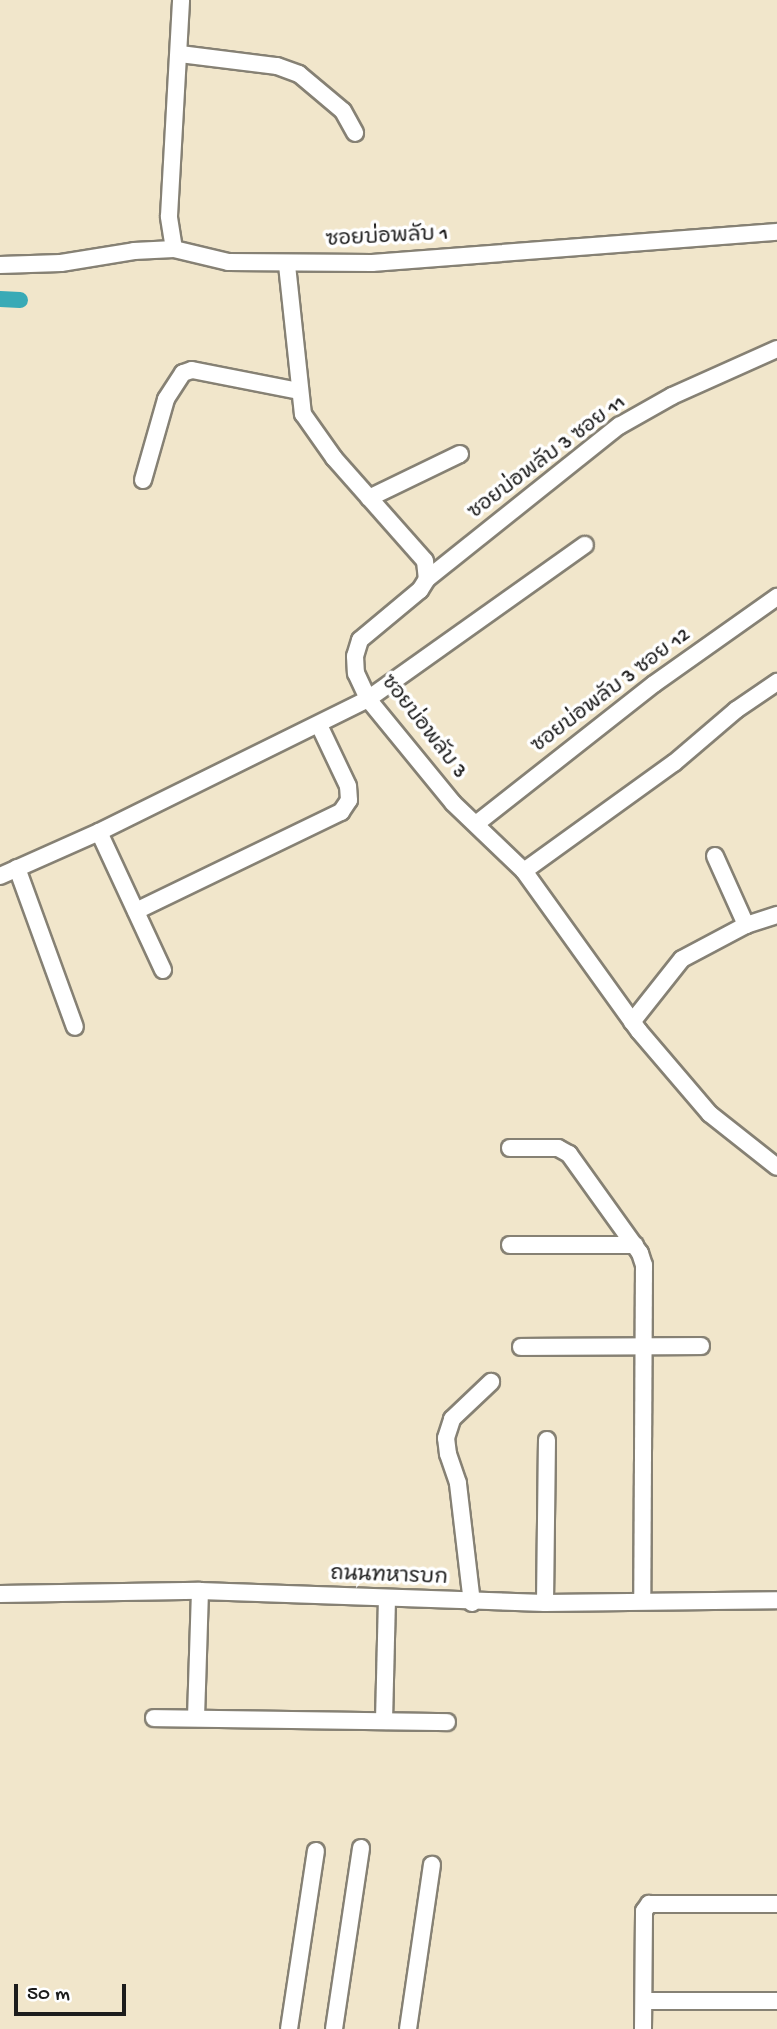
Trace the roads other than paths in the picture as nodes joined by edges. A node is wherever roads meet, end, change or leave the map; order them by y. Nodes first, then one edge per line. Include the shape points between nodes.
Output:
1 (181, 0) edge
2 (180, 54) junction
3 (355, 133) dead end
4 (777, 232) edge
5 (174, 249) junction
6 (0, 265) edge
7 (287, 265) junction
8 (777, 348) edge
9 (299, 391) junction
10 (460, 454) dead end
11 (143, 480) dead end
12 (369, 498) junction
13 (585, 545) dead end
14 (427, 579) junction
15 (777, 597) edge
16 (777, 682) edge
17 (368, 699) junction
18 (319, 725) junction
19 (476, 824) junction
20 (99, 832) junction
21 (715, 856) dead end
22 (17, 868) junction
23 (524, 871) junction
24 (0, 876) edge
25 (136, 911) junction
26 (777, 915) edge
27 (746, 925) junction
28 (163, 970) dead end
29 (632, 1022) junction
30 (75, 1027) dead end
31 (510, 1148) dead end
32 (777, 1167) edge
33 (510, 1245) dead end
34 (635, 1245) junction
35 (643, 1345) junction
36 (701, 1346) dead end
37 (521, 1347) dead end
38 (491, 1382) dead end
39 (547, 1440) dead end
40 (200, 1591) junction
41 (0, 1594) edge
42 (387, 1600) junction
43 (777, 1600) edge
44 (642, 1601) junction
45 (472, 1602) junction
46 (545, 1603) junction
47 (154, 1718) dead end
48 (196, 1718) junction
49 (384, 1721) junction
50 (447, 1722) dead end
51 (361, 1848) dead end
52 (316, 1851) dead end
53 (432, 1865) dead end
54 (777, 1905) edge
55 (644, 2001) junction
56 (777, 2001) edge
57 (289, 2029) edge
58 (334, 2029) edge
59 (408, 2029) edge
60 (643, 2029) edge

1 - 2 street
2 - 3 street via 277,66 299,74 343,111
2 - 5 street via 169,216
4 - 7 street, ซอยบ่อพลับ 1 via 372,263
5 - 6 street, ซอยบ่อพลับ 1 via 50,264
5 - 7 street, ซอยบ่อพลับ 1 via 228,262
7 - 9 street
8 - 14 street, ซอยบ่อพลับ 3 ซอย 11 via 619,426
9 - 11 street via 192,370 183,373 166,398
9 - 12 street via 303,414
10 - 12 street
12 - 14 street via 425,561
13 - 17 street
14 - 17 street, ซอยบ่อพลับ 3 via 360,640 356,673
15 - 19 street, ซอยบ่อพลับ 3 ซอย 12 via 653,684
16 - 23 street
17 - 18 street
17 - 19 street, ซอยบ่อพลับ 3
18 - 20 street
18 - 25 street via 348,786 349,800 341,812
19 - 23 street, ซอยบ่อพลับ 3
20 - 22 street
20 - 25 street
21 - 27 street
22 - 24 street
22 - 30 street
23 - 29 street, ซอยบ่อพลับ 3
25 - 28 street
26 - 27 street
27 - 29 street via 682,959
29 - 32 street, ซอยบ่อพลับ 3 via 710,1114
31 - 34 street via 558,1148 569,1154
33 - 34 street
34 - 35 street via 644,1265
35 - 36 street
35 - 37 street
35 - 44 street
38 - 45 street via 452,1419 446,1438 458,1483
39 - 46 street
40 - 41 street, ถนนทหารบก
40 - 42 street, ถนนทหารบก
40 - 48 street
42 - 45 street, ถนนทหารบก
42 - 49 street
43 - 44 street, ถนนทหารบก
44 - 46 street, ถนนทหารบก
45 - 46 street, ถนนทหารบก
47 - 48 street
48 - 49 street
49 - 50 street
51 - 58 street
52 - 57 street
53 - 59 street
54 - 55 street via 649,1904 645,1911
55 - 56 street
55 - 60 street

